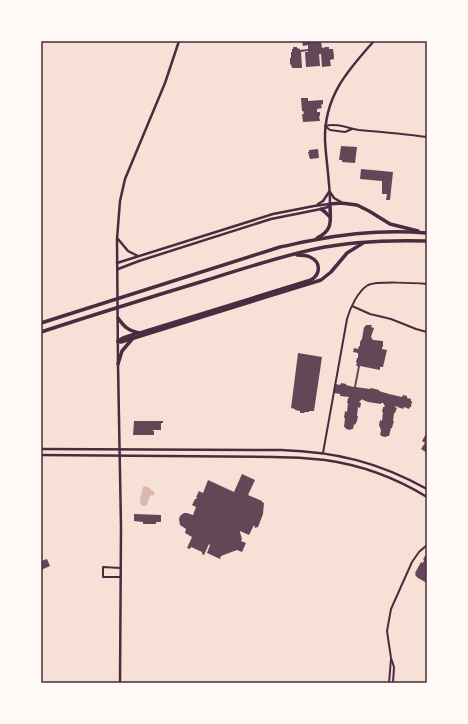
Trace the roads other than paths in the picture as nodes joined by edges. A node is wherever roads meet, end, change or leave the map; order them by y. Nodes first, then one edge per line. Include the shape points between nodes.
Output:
1 (179, 41) edge
2 (374, 41) edge
3 (325, 126) junction
4 (352, 129) junction
5 (427, 137) edge
6 (330, 192) junction
7 (341, 202) junction
8 (330, 204) junction
9 (314, 206) junction
10 (321, 209) junction
11 (330, 217) junction
12 (426, 233) edge
13 (117, 239) junction
14 (314, 240) junction
15 (427, 241) edge
16 (365, 242) junction
17 (292, 255) junction
18 (138, 256) junction
19 (118, 263) junction
20 (118, 269) junction
21 (427, 284) edge
22 (352, 306) junction
23 (118, 318) junction
24 (41, 323) edge
25 (41, 332) edge
26 (140, 332) junction
27 (427, 332) edge
28 (133, 338) junction
29 (118, 341) junction
30 (118, 364) junction
31 (41, 449) edge
32 (120, 450) junction
33 (322, 453) junction
34 (41, 455) edge
35 (120, 456) junction
36 (427, 488) edge
37 (427, 496) edge
38 (427, 545) edge
39 (121, 568) junction
40 (121, 577) junction
41 (391, 658) junction
42 (120, 683) edge
43 (389, 683) edge
44 (393, 683) edge

1 - 13 street via 125,179 119,208
2 - 3 street via 339,84
3 - 4 street via 332,124
3 - 4 street via 330,130 345,132
3 - 6 street
4 - 5 street
6 - 7 street
6 - 8 street
6 - 9 street via 323,201
7 - 8 highway
7 - 12 highway via 358,205 390,224
8 - 9 street
8 - 10 street
8 - 11 highway
9 - 18 street via 273,214
10 - 11 highway
10 - 20 street via 271,219
11 - 14 highway via 331,223 327,231
12 - 14 highway via 366,233
13 - 18 street via 128,251
13 - 19 street
14 - 24 highway via 280,247
15 - 16 highway
16 - 17 highway
16 - 28 highway via 347,252 321,280
17 - 25 highway
17 - 26 highway via 309,256 316,261 319,268 316,278
18 - 19 street
19 - 20 street
20 - 23 street
21 - 22 street via 370,284 358,295
22 - 27 street
22 - 33 street via 347,319
23 - 26 highway via 128,329
23 - 29 street
26 - 29 highway
28 - 29 highway
28 - 30 highway via 124,347
29 - 30 street
30 - 32 street
31 - 32 street
32 - 33 street via 281,450
32 - 35 street
33 - 36 street via 377,466
34 - 35 street
35 - 37 street via 326,460 378,473
35 - 39 street
38 - 41 street via 412,562 391,609 387,631
39 - 40 street
39 - 40 street via 103,567 103,577
40 - 42 street
41 - 43 street
41 - 44 street via 394,667

